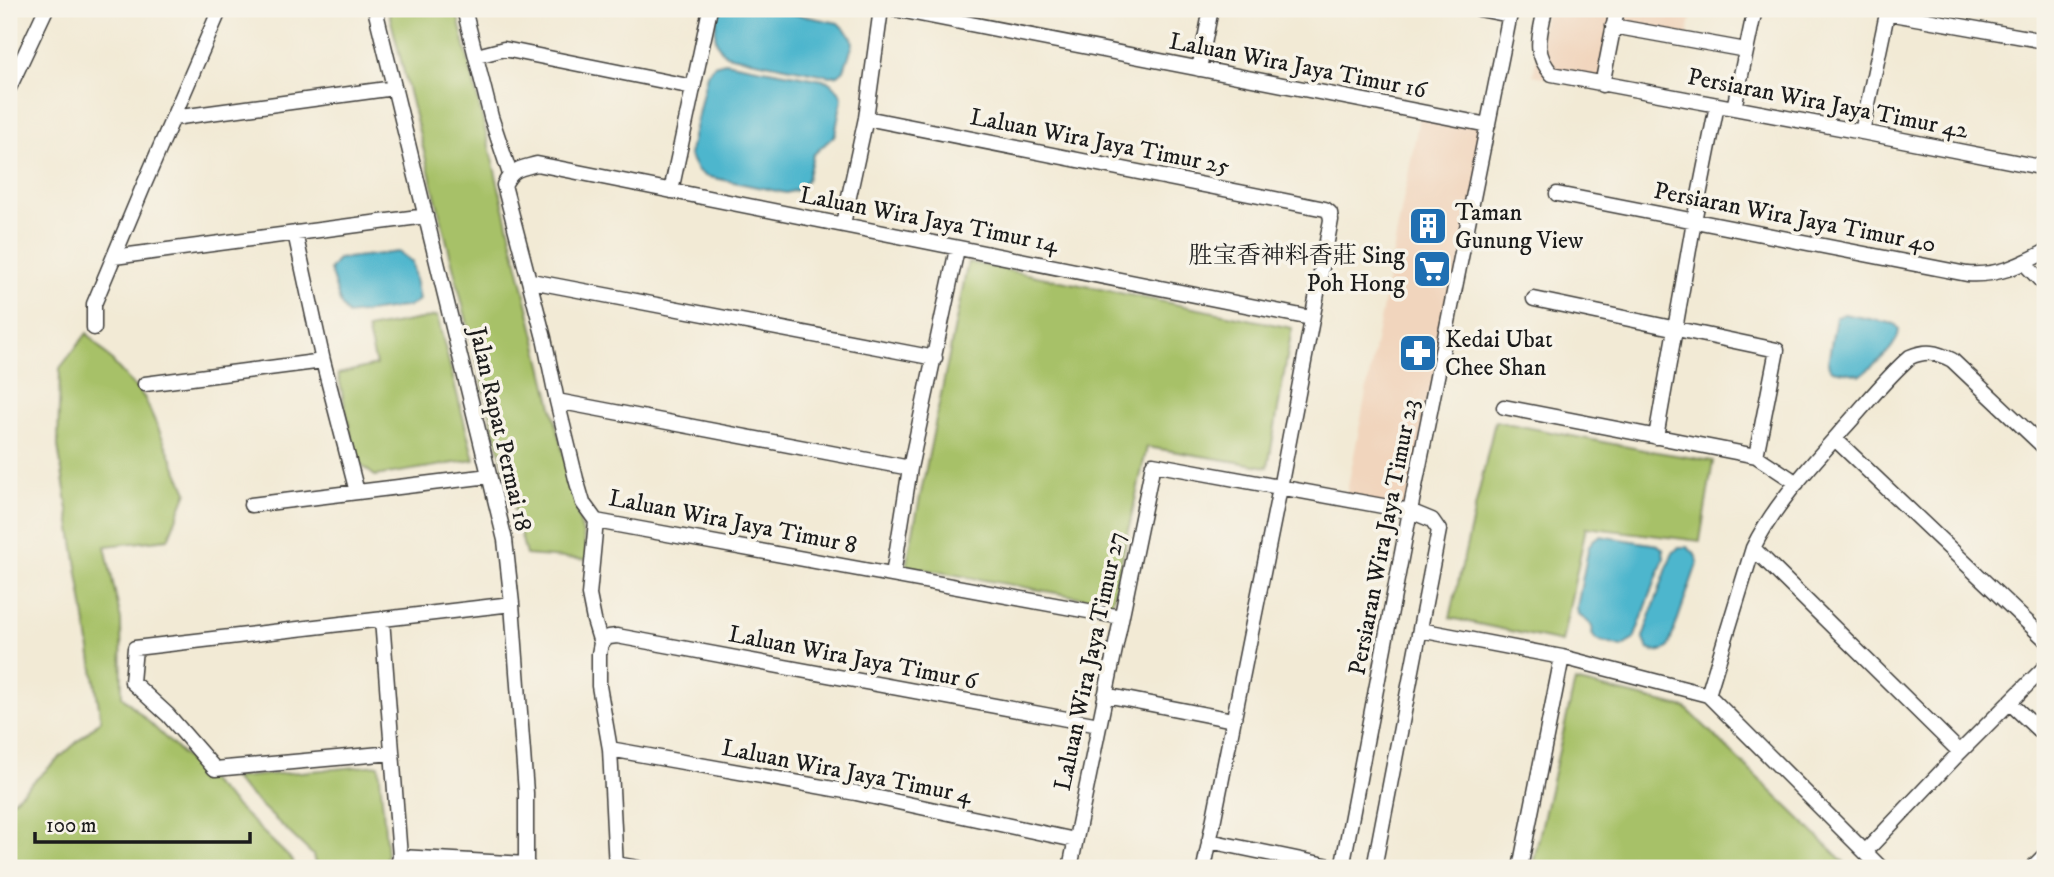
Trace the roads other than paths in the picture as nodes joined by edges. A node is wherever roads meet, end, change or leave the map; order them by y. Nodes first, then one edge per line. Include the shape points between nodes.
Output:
1 (46, 9) edge
2 (220, 9) edge
3 (375, 9) edge
4 (464, 9) edge
5 (710, 9) edge
6 (881, 9) edge
7 (894, 9) edge
8 (1211, 9) edge
9 (1479, 9) edge
10 (1545, 9) edge
11 (1617, 9) edge
12 (1755, 9) edge
13 (1888, 11) edge
14 (932, 12) edge
15 (1511, 12) edge
16 (1613, 26) junction
17 (2045, 41) edge
18 (1746, 50) junction
19 (477, 56) junction
20 (1199, 69) junction
21 (1602, 85) junction
22 (693, 87) junction
23 (9, 88) edge
24 (394, 88) junction
25 (1717, 105) junction
26 (1734, 108) junction
27 (173, 118) junction
28 (866, 118) junction
29 (1488, 125) junction
30 (1862, 132) junction
31 (2045, 168) edge
32 (510, 174) junction
33 (671, 191) junction
34 (1557, 194) dead end
35 (426, 216) junction
36 (1693, 220) junction
37 (843, 224) junction
38 (295, 233) junction
39 (957, 249) junction
40 (2045, 252) edge
41 (114, 257) junction
42 (2024, 263) junction
43 (531, 281) junction
44 (2045, 285) edge
45 (1534, 299) dead end
46 (1311, 318) junction
47 (94, 328) dead end
48 (1675, 329) junction
49 (935, 358) junction
50 (323, 361) junction
51 (145, 384) dead end
52 (557, 401) junction
53 (1504, 407) dead end
54 (1656, 437) junction
55 (1835, 439) junction
56 (2045, 448) edge
57 (1756, 456) junction
58 (910, 468) junction
59 (489, 476) junction
60 (1797, 484) junction
61 (1280, 488) junction
62 (357, 492) junction
63 (251, 505) dead end
64 (1410, 511) junction
65 (596, 521) junction
66 (1753, 548) junction
67 (892, 575) junction
68 (512, 604) junction
69 (1121, 617) junction
70 (382, 619) junction
71 (1420, 630) junction
72 (2045, 639) edge
73 (601, 643) junction
74 (1562, 657) junction
75 (2045, 667) edge
76 (1105, 695) junction
77 (1708, 695) junction
78 (2010, 703) junction
79 (1233, 720) junction
80 (1099, 725) junction
81 (2045, 736) edge
82 (610, 749) junction
83 (1960, 752) junction
84 (392, 753) junction
85 (1075, 840) junction
86 (1209, 841) junction
87 (1865, 852) junction
88 (2045, 855) edge
89 (398, 863) edge
90 (527, 866) edge
91 (616, 866) edge
92 (638, 868) edge
93 (1070, 868) edge
94 (1204, 868) edge
95 (1341, 868) edge
96 (1374, 868) edge
97 (1520, 868) edge
98 (1881, 868) edge
99 (2032, 868) edge

1 - 23 street
2 - 27 street
3 - 24 street, Jalan Rapat Permai 18
4 - 19 street, Laluan Wira Jaya Timur 8
5 - 22 street
6 - 28 street
7 - 14 street, Laluan Wira Jaya Timur 16
8 - 20 street
9 - 15 street
10 - 21 street, Persiaran Wira Jaya Timur 42 via 1539,40 1544,65 1552,74
11 - 16 street
12 - 18 street
13 - 17 street
13 - 30 street
14 - 20 street, Laluan Wira Jaya Timur 16
15 - 29 street, Persiaran Wira Jaya Timur 23
16 - 18 street
16 - 21 street
18 - 26 street
19 - 22 street via 504,49
19 - 32 street, Laluan Wira Jaya Timur 8
20 - 29 street, Laluan Wira Jaya Timur 16
21 - 25 street, Persiaran Wira Jaya Timur 42
22 - 33 street
24 - 27 street
24 - 35 street, Jalan Rapat Permai 18
25 - 26 street, Persiaran Wira Jaya Timur 42
25 - 36 street
26 - 30 street, Persiaran Wira Jaya Timur 42
27 - 41 street
28 - 37 street
28 - 46 street, Laluan Wira Jaya Timur 25 via 1325,209 1331,220
29 - 64 street, Persiaran Wira Jaya Timur 23
30 - 31 street, Persiaran Wira Jaya Timur 42
32 - 33 street, Laluan Wira Jaya Timur 14 via 537,164
32 - 43 street, Laluan Wira Jaya Timur 8 via 505,185
33 - 37 street, Laluan Wira Jaya Timur 14
34 - 36 street, Persiaran Wira Jaya Timur 40
35 - 38 street
35 - 59 street, Jalan Rapat Permai 18
36 - 42 street, Persiaran Wira Jaya Timur 40 via 1967,274 2001,272
36 - 48 street
37 - 39 street, Laluan Wira Jaya Timur 14
38 - 41 street
38 - 50 street
39 - 46 street, Laluan Wira Jaya Timur 14
39 - 49 street
40 - 42 street, Persiaran Wira Jaya Timur 40
41 - 47 street via 94,304
42 - 44 street
43 - 49 street
43 - 52 street, Laluan Wira Jaya Timur 8
45 - 48 street
46 - 61 street
48 - 54 street
48 - 57 street via 1777,350
49 - 58 street
50 - 51 street
50 - 62 street
52 - 58 street
52 - 65 street, Laluan Wira Jaya Timur 8 via 583,503
53 - 54 street
54 - 57 street
55 - 56 street via 1910,357 1923,352 1952,359
55 - 60 street
55 - 72 street
57 - 60 street
58 - 67 street
59 - 62 street
59 - 68 street, Jalan Rapat Permai 18 via 505,540
60 - 66 street
61 - 64 street
61 - 69 street, Laluan Wira Jaya Timur 27 via 1153,464
61 - 79 street
62 - 63 street
64 - 71 street via 1432,520 1439,530
64 - 95 street, Persiaran Wira Jaya Timur 23
65 - 67 street, Laluan Wira Jaya Timur 8
65 - 73 street via 589,595
66 - 77 street
66 - 83 street
67 - 69 street, Laluan Wira Jaya Timur 8
68 - 70 street
68 - 90 street, Jalan Rapat Permai 18
69 - 76 street, Laluan Wira Jaya Timur 27
70 - 84 street
70 - 84 street via 135,648 132,682 215,769
71 - 74 street
71 - 96 street
73 - 80 street, Laluan Wira Jaya Timur 6 via 617,636
73 - 82 street via 599,686
74 - 77 street
74 - 97 street
75 - 78 street
76 - 79 street
76 - 80 street, Laluan Wira Jaya Timur 27
77 - 87 street
78 - 81 street
78 - 83 street
79 - 86 street
80 - 85 street, Laluan Wira Jaya Timur 27
82 - 85 street, Laluan Wira Jaya Timur 4 via 856,793
82 - 91 street
83 - 87 street
84 - 89 street
85 - 93 street, Laluan Wira Jaya Timur 27
86 - 94 street
86 - 95 street
87 - 98 street
88 - 99 street
89 - 90 street
91 - 92 street

